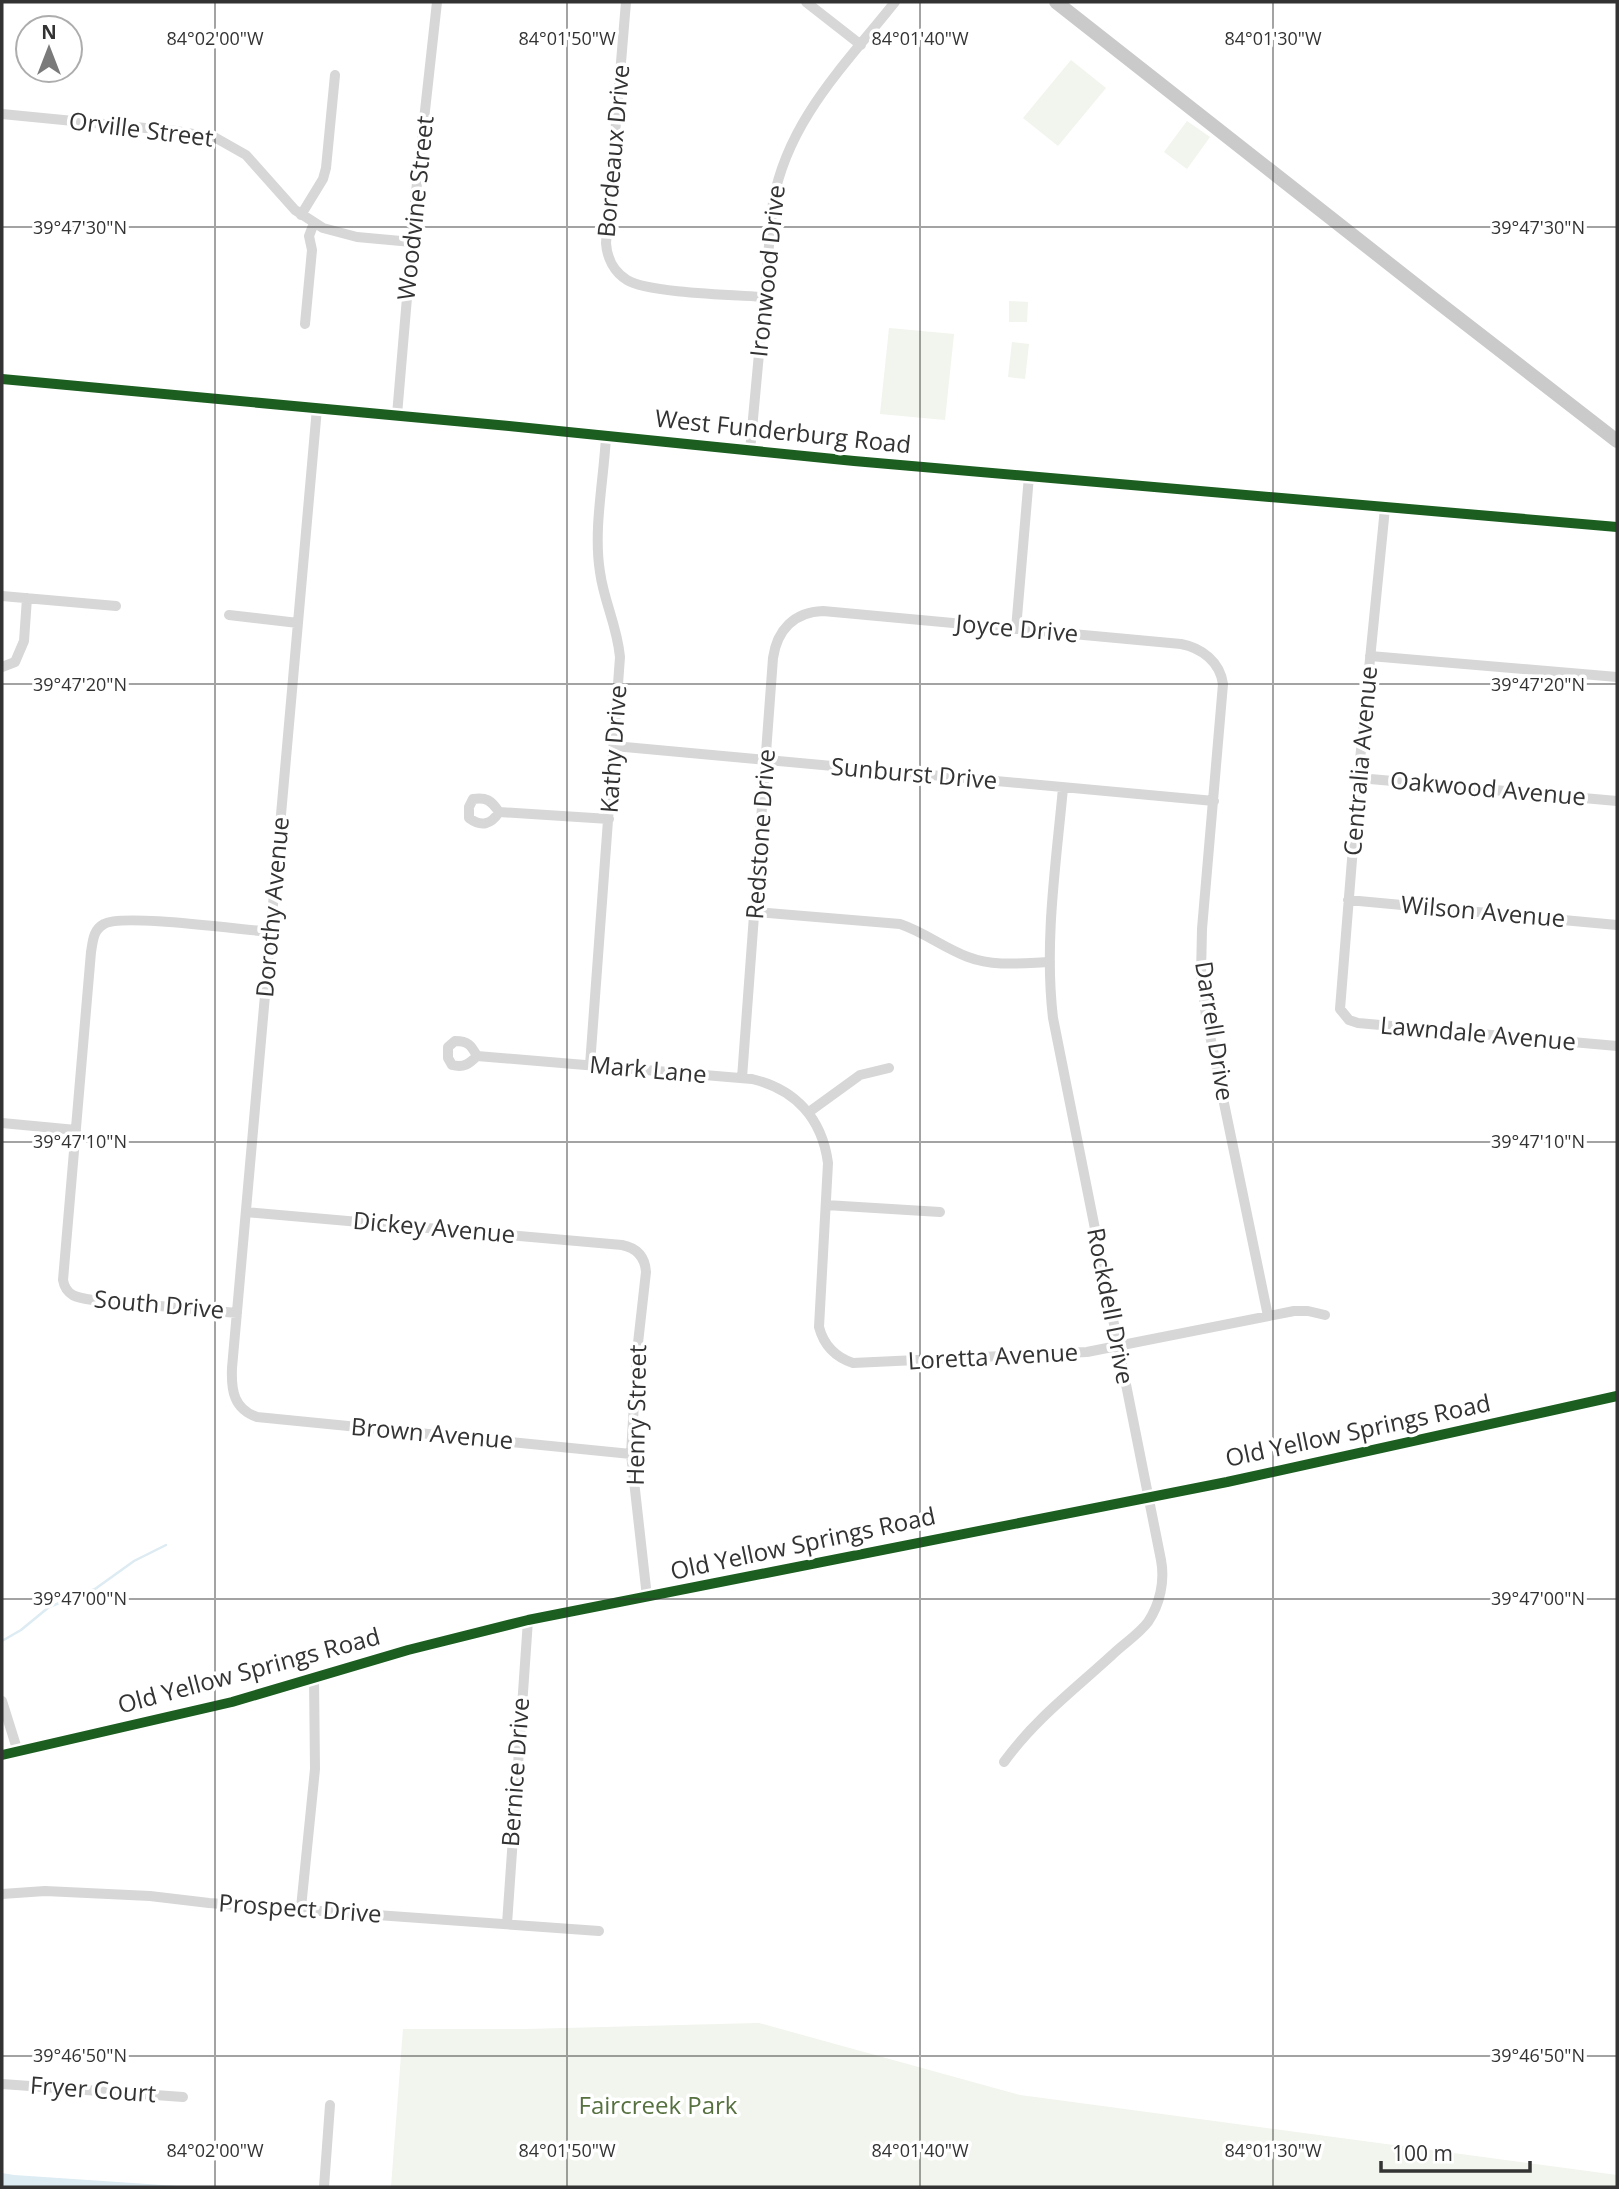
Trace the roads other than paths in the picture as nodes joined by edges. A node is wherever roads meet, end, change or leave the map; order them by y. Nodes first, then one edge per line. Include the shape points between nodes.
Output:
1 (437, 2) edge
2 (626, 2) edge
3 (806, 2) edge
4 (895, 2) edge
5 (1056, 2) edge
6 (861, 45) junction
7 (335, 75) dead end
8 (2, 114) edge
9 (301, 215) junction
10 (314, 223) junction
11 (412, 242) junction
12 (764, 298) junction
13 (305, 324) dead end
14 (2, 379) edge
15 (317, 408) junction
16 (397, 415) junction
17 (606, 436) junction
18 (1617, 441) edge
19 (750, 451) junction
20 (1029, 476) junction
21 (1385, 508) junction
22 (1617, 527) edge
23 (2, 596) edge
24 (27, 598) junction
25 (116, 606) dead end
26 (815, 611) joint
27 (229, 615) dead end
28 (298, 623) junction
29 (1016, 629) junction
30 (1370, 656) junction
31 (1213, 661) joint
32 (2, 667) edge
33 (1617, 677) edge
34 (614, 746) junction
35 (766, 760) junction
36 (1359, 778) junction
37 (1063, 788) junction
38 (1214, 801) junction
39 (1617, 801) edge
40 (499, 812) dead end
41 (609, 819) junction
42 (1348, 900) junction
43 (755, 912) junction
44 (1617, 925) edge
45 (271, 932) junction
46 (1050, 962) junction
47 (1342, 1014) joint
48 (1617, 1046) edge
49 (477, 1056) dead end
50 (590, 1065) junction
51 (889, 1068) dead end
52 (742, 1078) junction
53 (809, 1112) junction
54 (2, 1123) edge
55 (76, 1130) junction
56 (826, 1205) junction
57 (246, 1212) junction
58 (940, 1212) dead end
59 (622, 1245) joint
60 (237, 1313) junction
61 (1325, 1315) dead end
62 (1268, 1316) junction
63 (1118, 1347) junction
64 (1617, 1396) edge
65 (238, 1405) joint
66 (631, 1454) junction
67 (1148, 1497) junction
68 (647, 1597) junction
69 (528, 1619) junction
70 (314, 1678) junction
71 (2, 1701) edge
72 (18, 1752) junction
73 (2, 1755) edge
74 (1004, 1762) dead end
75 (2, 1894) edge
76 (301, 1908) junction
77 (507, 1924) junction
78 (599, 1931) dead end
79 (2, 2084) edge
80 (183, 2097) dead end
81 (330, 2105) dead end
82 (324, 2187) edge

1 - 11 street, Woodvine Street
2 - 12 street, Bordeaux Drive via 606,243 610,260 620,275 639,286
3 - 6 street
4 - 6 street, Ironwood Drive
5 - 18 main road
6 - 12 street, Ironwood Drive via 806,116 781,165
7 - 9 street via 326,168
8 - 9 street, Orville Street via 216,138 254,162
9 - 10 street, Orville Street
10 - 11 street, Orville Street via 357,237
10 - 13 street via 309,236 312,250
11 - 16 street, Woodvine Street
12 - 19 street, Ironwood Drive
14 - 15 street, West Funderburg Road
15 - 16 street, West Funderburg Road
15 - 28 street, Dorothy Avenue
16 - 17 street, West Funderburg Road
17 - 19 street, West Funderburg Road
17 - 34 street, Kathy Drive via 598,558 619,647
19 - 20 street, West Funderburg Road
20 - 21 street, West Funderburg Road
20 - 29 street
21 - 22 street, West Funderburg Road
21 - 30 street, Centralia Avenue
23 - 24 street
24 - 25 street
24 - 32 street via 22,649 15,662
26 - 29 street, Joyce Drive
26 - 35 street, Redstone Drive via 796,617 779,636 773,658
27 - 28 street
28 - 45 street, Dorothy Avenue
29 - 31 street, Joyce Drive via 1181,644 1198,649
30 - 33 street
30 - 36 street, Centralia Avenue
31 - 38 street, Darrell Drive via 1223,684
34 - 35 street, Sunburst Drive
34 - 41 street, Kathy Drive
35 - 37 street, Sunburst Drive
35 - 43 street, Redstone Drive
36 - 39 street, Oakwood Avenue
36 - 42 street, Centralia Avenue
37 - 38 street, Sunburst Drive
37 - 46 street, Rockdell Drive
38 - 62 street, Darrell Drive via 1202,929 1202,985
40 - 41 street
41 - 50 street, Kathy Drive
42 - 44 street, Wilson Avenue
42 - 47 street, Centralia Avenue via 1338,1002
43 - 46 street via 900,924 978,960
43 - 52 street, Redstone Drive
45 - 55 street via 130,920 105,923 94,936
45 - 57 street, Dorothy Avenue
46 - 63 street, Rockdell Drive via 1055,1034
47 - 48 street, Lawndale Avenue via 1358,1023
49 - 50 street, Mark Lane
50 - 52 street, Mark Lane
51 - 53 street via 860,1075
52 - 53 street, Mark Lane via 779,1088
53 - 56 street via 826,1149
54 - 55 street
55 - 60 street, South Drive via 63,1280 68,1292 81,1298
56 - 58 street
56 - 63 street, Loretta Avenue via 818,1320 828,1348 844,1360 863,1364
57 - 59 street, Dickey Avenue
57 - 60 street, Dorothy Avenue
59 - 66 street, Henry Street via 639,1253 646,1272
60 - 65 street, Dorothy Avenue via 231,1384
61 - 62 street, Loretta Avenue via 1300,1310
62 - 63 street, Loretta Avenue
63 - 67 street, Rockdell Drive
64 - 67 street, Old Yellow Springs Road
65 - 66 street, Brown Avenue via 257,1417
66 - 68 street, Henry Street
67 - 68 street, Old Yellow Springs Road
67 - 74 street, Rockdell Drive via 1162,1568 1152,1614 1038,1721
68 - 69 street, Old Yellow Springs Road
69 - 70 street, Old Yellow Springs Road
69 - 77 street, Bernice Drive
70 - 72 street, Old Yellow Springs Road
70 - 76 street via 315,1769
71 - 72 street
72 - 73 street, Old Yellow Springs Road
75 - 76 street, Prospect Drive via 150,1896
76 - 77 street, Prospect Drive
77 - 78 street, Prospect Drive
79 - 80 street, Fryer Court
81 - 82 street

